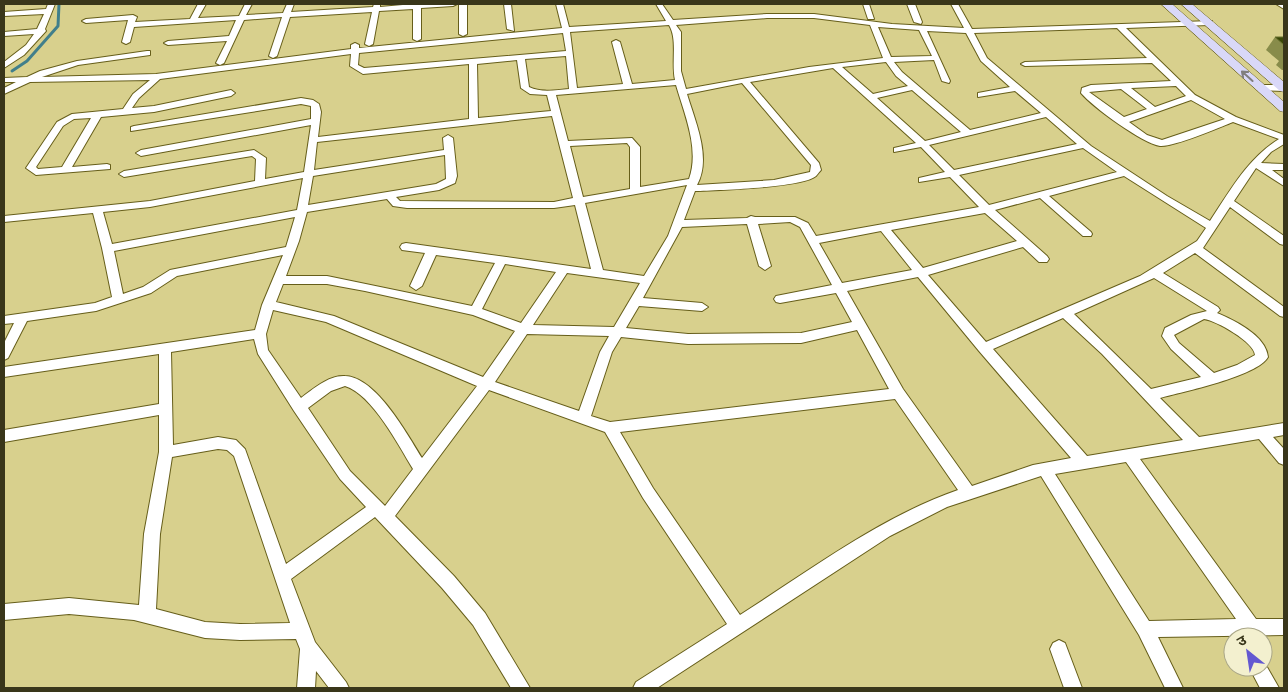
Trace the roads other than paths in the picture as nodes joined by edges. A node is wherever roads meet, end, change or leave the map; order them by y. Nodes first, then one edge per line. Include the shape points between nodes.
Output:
1 (202, 4) edge
2 (248, 4) edge
3 (290, 4) edge
4 (332, 4) edge
5 (453, 4) edge
6 (463, 4) edge
7 (507, 4) edge
8 (558, 4) edge
9 (658, 4) edge
10 (866, 4) edge
11 (911, 4) edge
12 (956, 4) edge
13 (1166, 4) edge
14 (1186, 4) edge
15 (1280, 4) edge
16 (417, 5) edge
17 (376, 6) edge
18 (50, 7) edge
19 (1284, 7) edge
20 (330, 12) junction
21 (4, 14) edge
22 (286, 15) junction
23 (241, 18) junction
24 (193, 20) junction
25 (669, 20) junction
26 (872, 20) junction
27 (1185, 20) junction
28 (1206, 20) junction
29 (86, 22) dead end
30 (920, 25) junction
31 (132, 26) junction
32 (1119, 26) junction
33 (566, 27) junction
34 (969, 28) junction
35 (512, 29) junction
36 (42, 31) junction
37 (4, 34) edge
38 (463, 34) junction
39 (231, 38) junction
40 (416, 39) junction
41 (126, 42) dead end
42 (616, 42) dead end
43 (168, 43) dead end
44 (370, 44) junction
45 (355, 48) junction
46 (147, 53) dead end
47 (570, 53) junction
48 (273, 56) junction
49 (521, 58) junction
50 (887, 58) junction
51 (937, 58) junction
52 (1155, 60) junction
53 (8, 61) edge
54 (473, 62) junction
55 (220, 63) junction
56 (1024, 64) dead end
57 (834, 65) junction
58 (4, 66) edge
59 (166, 70) junction
60 (43, 72) junction
61 (4, 74) edge
62 (27, 76) junction
63 (157, 77) junction
64 (4, 80) edge
65 (745, 81) junction
66 (946, 81) dead end
67 (1179, 83) junction
68 (628, 86) junction
69 (1123, 86) junction
70 (680, 87) junction
71 (913, 87) junction
72 (1017, 88) junction
73 (1261, 88) junction
74 (1284, 88) edge
75 (4, 91) edge
76 (573, 91) junction
77 (231, 93) dead end
78 (550, 93) junction
79 (981, 95) dead end
80 (872, 97) junction
81 (1192, 97) junction
82 (1284, 108) edge
83 (1154, 110) junction
84 (126, 111) junction
85 (555, 113) junction
86 (98, 114) junction
87 (1048, 114) junction
88 (1233, 119) junction
89 (474, 120) junction
90 (316, 121) junction
91 (1122, 121) junction
92 (134, 129) dead end
93 (968, 133) junction
94 (448, 138) dead end
95 (1284, 139) edge
96 (314, 140) junction
97 (563, 144) junction
98 (922, 144) junction
99 (1085, 145) junction
100 (897, 150) dead end
101 (141, 152) dead end
102 (449, 152) junction
103 (1258, 165) junction
104 (107, 167) dead end
105 (1284, 167) edge
106 (65, 170) junction
107 (1125, 173) junction
108 (124, 174) dead end
109 (308, 174) junction
110 (951, 174) junction
111 (923, 180) dead end
112 (260, 184) junction
113 (1284, 184) edge
114 (693, 185) junction
115 (635, 191) junction
116 (389, 195) junction
117 (1042, 195) junction
118 (579, 201) junction
119 (1228, 201) junction
120 (986, 209) junction
121 (97, 210) junction
122 (302, 211) junction
123 (4, 218) edge
124 (751, 219) junction
125 (678, 224) junction
126 (1212, 227) junction
127 (884, 228) junction
128 (1088, 234) dead end
129 (814, 240) junction
130 (1284, 241) edge
131 (1024, 243) junction
132 (406, 247) dead end
133 (1196, 247) junction
134 (108, 248) junction
135 (290, 250) junction
136 (432, 250) junction
137 (1043, 259) dead end
138 (502, 260) junction
139 (765, 266) dead end
140 (564, 269) junction
141 (920, 272) junction
142 (1155, 272) junction
143 (598, 274) junction
144 (278, 280) junction
145 (646, 280) junction
146 (416, 286) dead end
147 (839, 288) junction
148 (780, 299) dead end
149 (118, 300) junction
150 (634, 301) junction
151 (268, 305) junction
152 (702, 307) dead end
153 (1214, 310) dead end
154 (475, 311) junction
155 (1065, 313) junction
156 (1284, 313) edge
157 (23, 318) junction
158 (4, 320) edge
159 (859, 325) junction
160 (523, 329) junction
161 (616, 332) junction
162 (260, 334) junction
163 (983, 348) junction
164 (165, 349) junction
165 (4, 354) edge
166 (4, 372) edge
167 (1212, 379) junction
168 (486, 384) junction
169 (898, 393) junction
170 (1149, 395) junction
171 (299, 407) junction
172 (166, 408) junction
173 (583, 419) junction
174 (610, 428) junction
175 (1284, 429) edge
176 (1262, 433) junction
177 (4, 436) edge
178 (1196, 444) junction
179 (166, 452) junction
180 (1129, 455) junction
181 (1284, 459) edge
182 (1084, 463) junction
183 (422, 469) junction
184 (1044, 469) junction
185 (969, 494) junction
186 (382, 512) junction
187 (282, 576) junction
188 (4, 612) edge
189 (147, 615) junction
190 (738, 626) junction
191 (1239, 627) edge
192 (1146, 629) junction
193 (301, 631) junction
194 (1223, 631) edge
195 (309, 648) junction
196 (1059, 649) dead end
197 (1264, 677) edge
198 (306, 688) edge
199 (340, 688) edge
200 (521, 688) edge
201 (642, 688) edge
202 (1073, 688) edge
203 (1174, 688) edge
204 (1270, 688) edge

1 - 24 street
2 - 23 street
3 - 22 street
4 - 20 street
5 - 16 street
6 - 38 street
7 - 35 street
8 - 33 street
9 - 25 street
10 - 26 street
11 - 30 street
12 - 34 street
13 - 27 main road
14 - 28 main road
15 - 19 street
16 - 17 street
16 - 40 street
17 - 20 street
17 - 44 street
18 - 21 street
18 - 36 street
20 - 22 street
22 - 23 street
22 - 48 street
23 - 24 street
23 - 39 street
24 - 31 street
25 - 26 street via 798,15
25 - 33 street
25 - 70 street via 677,32
26 - 30 street
26 - 50 street
27 - 28 street
27 - 32 street
27 - 34 street
73 -> 27 main road
28 - 74 main road
29 - 31 street via 132,17
30 - 34 street
30 - 51 street
31 - 41 street
32 - 34 street
32 - 52 street
33 - 35 street
33 - 45 street
33 - 47 street
34 - 72 street via 984,59
35 - 38 street
36 - 37 street
36 - 53 street via 24,52
38 - 40 street
39 - 43 street
39 - 55 street
40 - 44 street
42 - 68 street
44 - 45 street
45 - 48 street
45 - 54 street via 354,66 364,71
45 - 63 street
46 - 60 street via 92,60
47 - 49 street
47 - 76 street
48 - 55 street
49 - 54 street
49 - 78 street via 525,88
50 - 51 street
50 - 57 street
50 - 71 street
51 - 66 street
52 - 56 street
52 - 67 street
53 - 58 street
54 - 89 street
55 - 59 street
57 - 65 street
57 - 80 street
59 - 60 street
59 - 63 street
60 - 62 street
61 - 62 street
62 - 63 street
62 - 64 street
62 - 75 street
63 - 84 street via 136,96
65 - 70 street
65 - 114 street via 816,165 816,170 807,177 774,182
67 - 69 street
67 - 81 street
68 - 70 street
68 - 76 street
69 - 83 street
69 - 91 street via 1085,90
70 - 114 street via 698,149
71 - 80 street
71 - 93 street
72 - 79 street
72 - 87 street
73 - 74 street
73 - 82 main road
76 - 78 street
77 - 84 street
78 - 85 street
80 - 98 street
81 - 83 street
81 - 88 street
83 - 91 street
84 - 86 street
85 - 89 street
85 - 97 street
86 - 106 street
86 - 106 street via 72,117 60,124 31,168 36,172
87 - 93 street
87 - 99 street
88 - 91 street via 1168,142 1144,137
88 - 95 street
89 - 96 street
90 - 92 street via 318,112 315,104 301,101
90 - 96 street
90 - 101 street
93 - 98 street
94 - 102 street
95 - 103 street via 1268,150
96 - 109 street
97 - 115 street via 629,140 635,147
97 - 118 street
98 - 100 street
98 - 110 street
99 - 107 street
99 - 110 street
102 - 109 street
102 - 116 street via 450,181 439,187
103 - 105 street
103 - 113 street
103 - 119 street via 1246,173
104 - 106 street
107 - 117 street
107 - 126 street
108 - 112 street via 254,154 261,158
109 - 112 street
109 - 122 street
110 - 111 street
110 - 120 street
112 - 121 street
114 - 115 street
114 - 125 street
115 - 118 street
116 - 118 street via 397,204 407,205 536,206
116 - 122 street
117 - 120 street
117 - 128 street
118 - 143 street
119 - 126 street
119 - 130 street
120 - 127 street
120 - 131 street
121 - 123 street
121 - 134 street
122 - 134 street
122 - 135 street
124 - 125 street
124 - 129 street via 798,220
124 - 139 street
125 - 145 street
126 - 133 street
127 - 129 street
127 - 141 street
129 - 147 street
131 - 137 street
131 - 141 street
132 - 136 street
133 - 142 street
133 - 156 street
134 - 149 street
135 - 144 street
135 - 149 street via 174,273 147,290
136 - 138 street
136 - 146 street
138 - 140 street
138 - 154 street
140 - 143 street
140 - 160 street
141 - 147 street
141 - 163 street
142 - 153 street
142 - 155 street
143 - 145 street
144 - 151 street
144 - 154 street via 326,280
145 - 150 street
147 - 148 street
147 - 159 street
149 - 157 street via 77,311
150 - 152 street
150 - 161 street
151 - 162 street
151 - 168 street via 330,319
154 - 160 street
155 - 163 street
155 - 170 street
157 - 158 street
157 - 165 street
159 - 161 street via 801,338 688,339
159 - 169 street
160 - 161 street
160 - 168 street
161 - 173 street
162 - 164 street
162 - 171 street via 262,351
163 - 182 street
164 - 166 street
164 - 172 street
167 - 167 street via 1257,364 1262,357 1261,350 1245,334 1222,320 1203,315 1169,331 1168,336
167 - 170 street
168 - 173 street
168 - 183 street
169 - 174 street
169 - 185 street
170 - 178 street
171 - 183 street via 327,388 343,381 352,382 364,389 381,408
171 - 186 street via 345,475
172 - 177 street
172 - 179 street
173 - 174 street
174 - 190 street via 648,493
175 - 176 street
176 - 178 street
176 - 181 street
178 - 180 street
179 - 187 street via 218,442 231,444 240,453
179 - 189 street via 152,534
180 - 182 street
180 - 191 street
182 - 184 street
183 - 186 street
184 - 185 street
184 - 192 street
185 - 190 street via 943,502 884,531
186 - 187 street
186 - 200 street via 479,619
187 - 193 street
188 - 189 street via 69,606
189 - 193 street via 205,630
190 - 201 street
192 - 194 street
192 - 203 street
193 - 195 street
195 - 198 street
195 - 199 street
196 - 202 street
197 - 204 street

